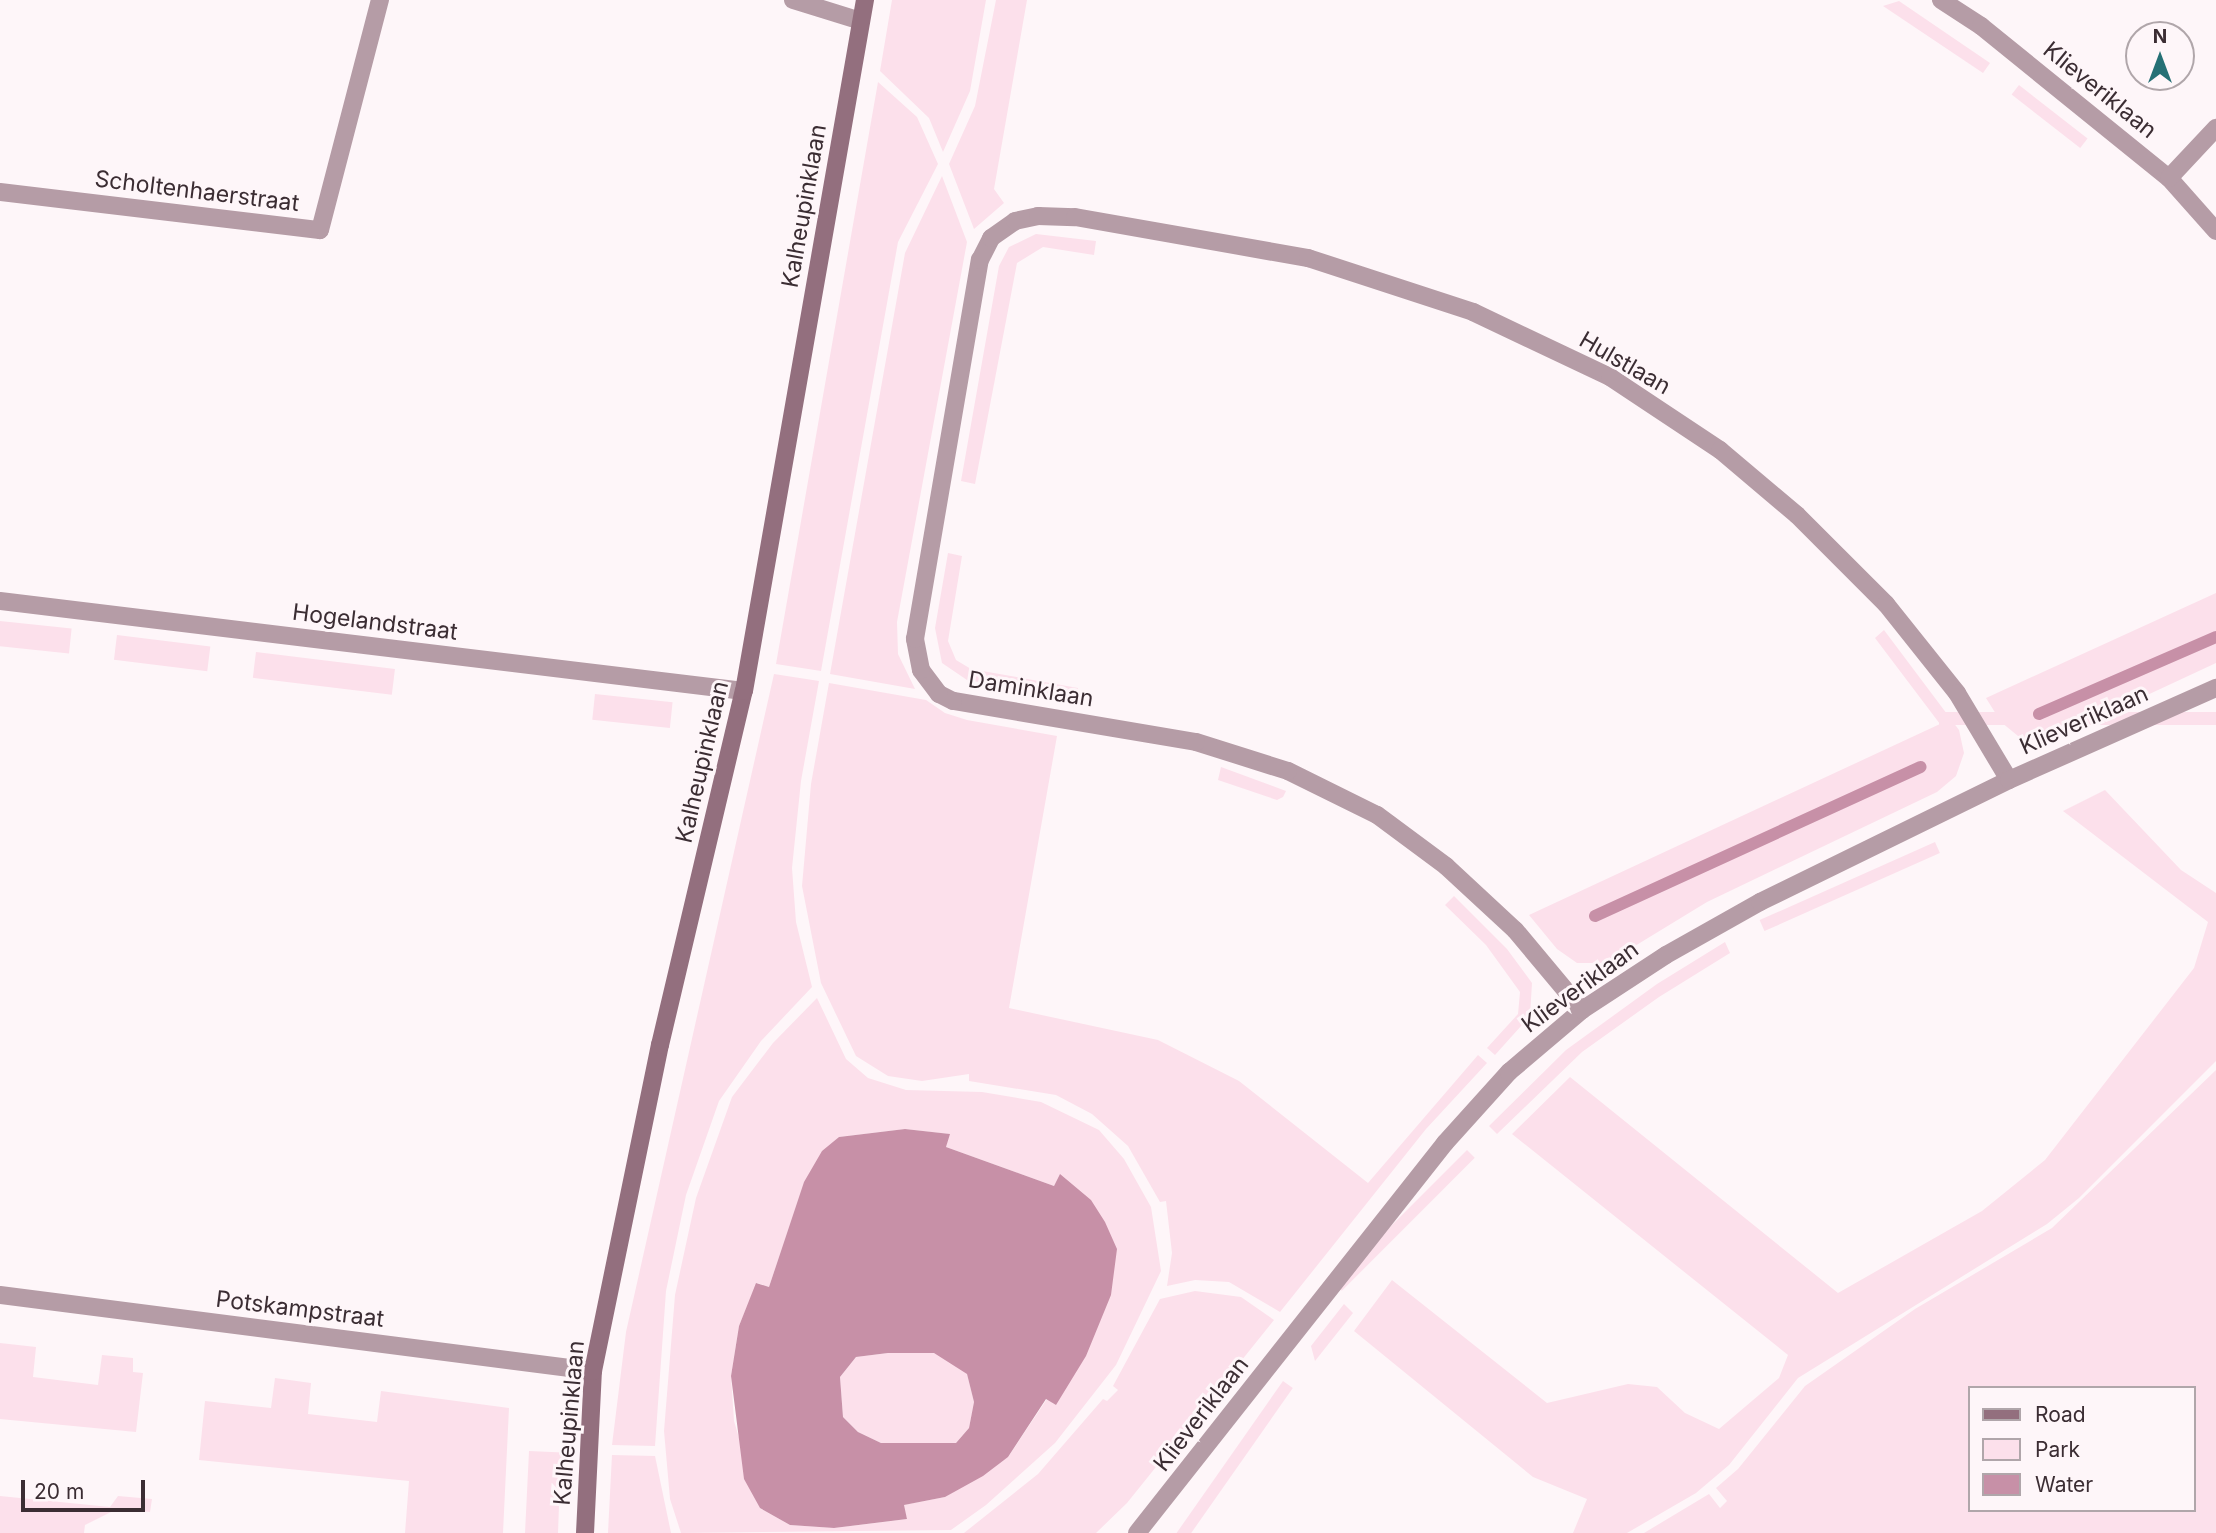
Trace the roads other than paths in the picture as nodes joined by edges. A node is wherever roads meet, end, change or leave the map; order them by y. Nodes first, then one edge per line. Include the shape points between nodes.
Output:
1 (380, 0) edge
2 (793, 0) edge
3 (865, 0) edge
4 (1941, 0) edge
5 (861, 21) junction
6 (2216, 128) edge
7 (2169, 178) junction
8 (0, 192) edge
9 (1075, 217) joint
10 (2216, 231) edge
11 (0, 601) edge
12 (2216, 688) edge
13 (744, 691) junction
14 (2009, 780) junction
15 (1582, 1010) junction
16 (0, 1294) edge
17 (593, 1371) junction
18 (585, 1533) edge
19 (1137, 1533) edge

1 - 8 street, Scholtenhaerstraat via 320,230
2 - 5 street
3 - 5 street, Kalheupinklaan
4 - 7 street, Klieveriklaan via 1981,26
5 - 13 street, Kalheupinklaan
6 - 7 street
7 - 10 street, Klieveriklaan
9 - 14 street, Hulstlaan via 1345,268 1474,312 1610,377 1720,450 1797,515 1886,604 1957,693
9 - 15 street, Daminklaan via 1015,221 991,238 980,260 915,639 920,670 939,694 953,701 1196,742 1288,771 1377,815 1446,866 1515,930
11 - 13 street, Hogelandstraat
12 - 14 street, Klieveriklaan
13 - 17 street, Kalheupinklaan via 660,1045
14 - 15 street, Klieveriklaan via 1760,902 1666,954
15 - 19 street, Klieveriklaan via 1509,1072 1445,1143
16 - 17 street, Potskampstraat
17 - 18 street, Kalheupinklaan

